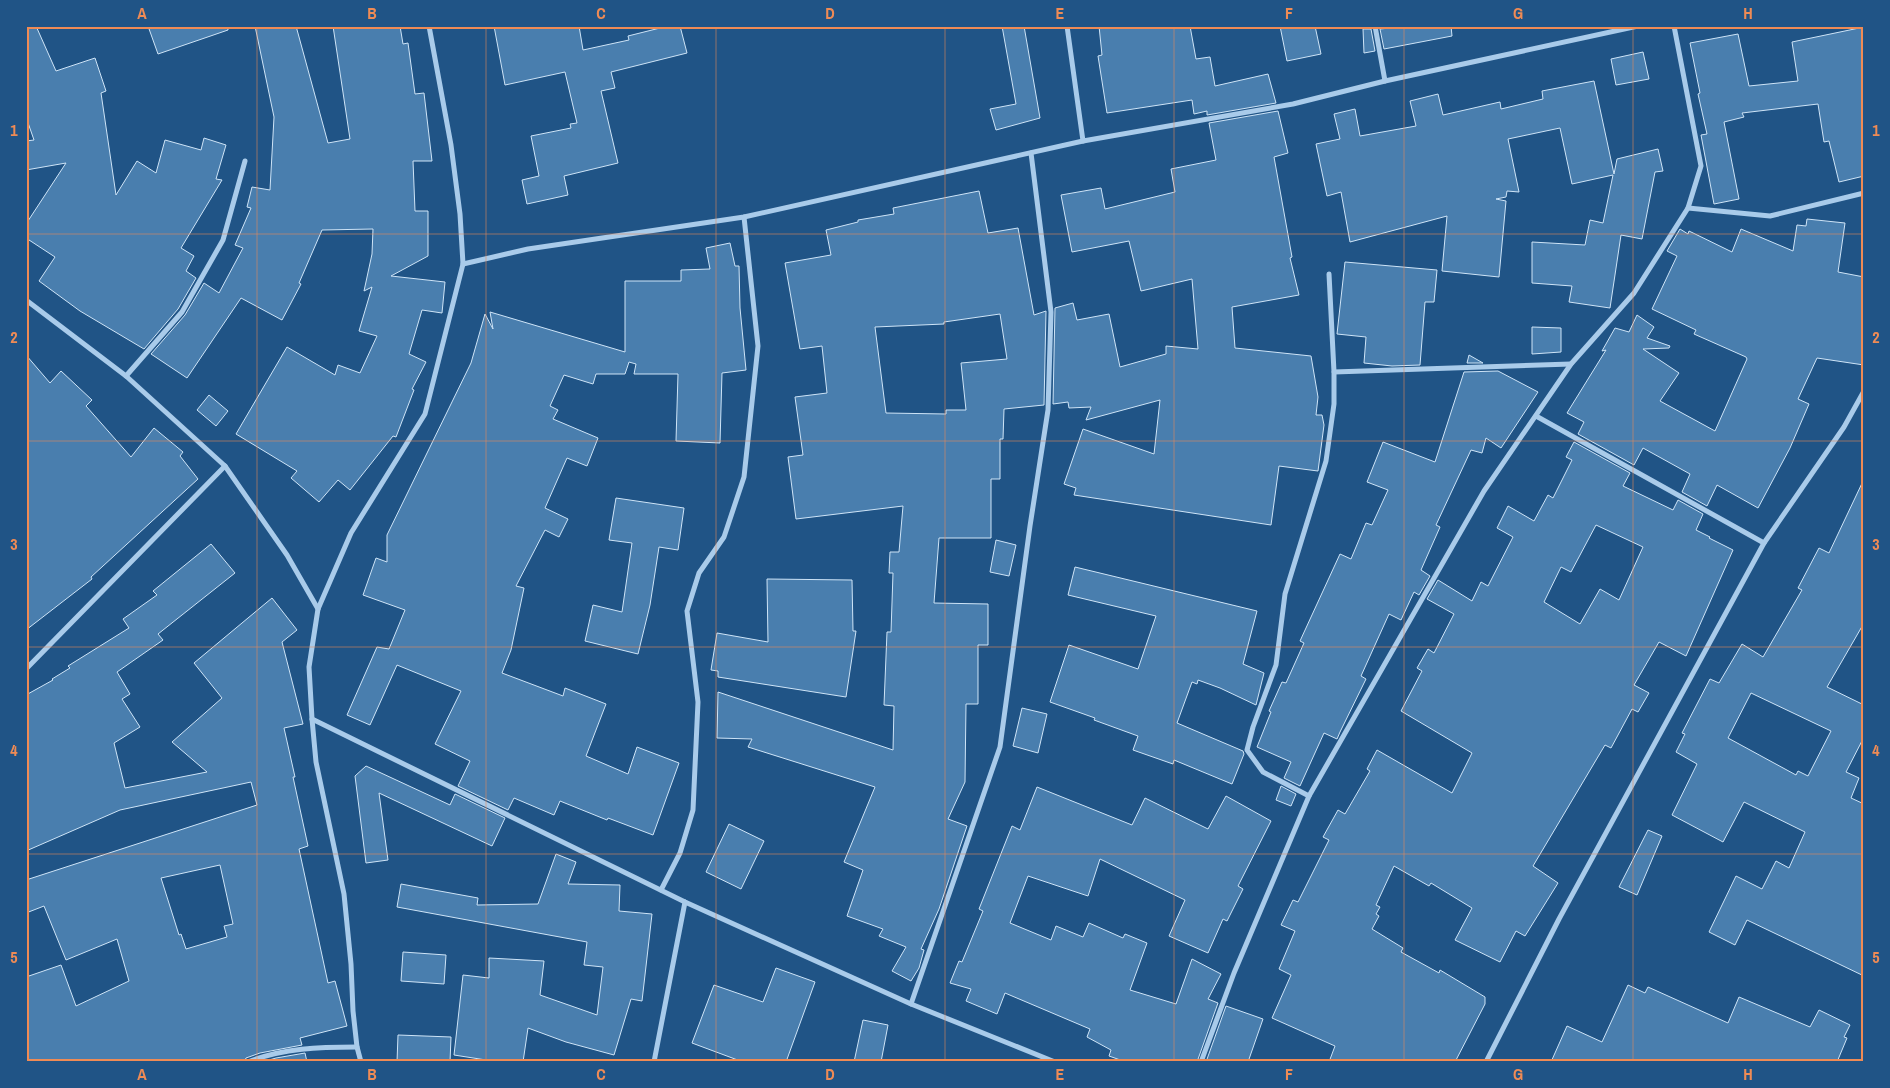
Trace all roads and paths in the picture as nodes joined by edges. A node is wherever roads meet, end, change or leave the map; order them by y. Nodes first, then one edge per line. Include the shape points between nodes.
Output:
1 (429, 26) edge
2 (1067, 26) edge
3 (1375, 26) edge
4 (1638, 26) edge
5 (1674, 26) edge
6 (1385, 81) junction
7 (1083, 140) junction
8 (1031, 153) junction
9 (246, 161) dead end
10 (1864, 193) edge
11 (1688, 208) junction
12 (744, 217) junction
13 (463, 264) junction
14 (1330, 274) dead end
15 (26, 300) edge
16 (1571, 364) junction
17 (1334, 372) junction
18 (126, 376) junction
19 (1864, 391) edge
20 (1536, 416) junction
21 (225, 466) junction
22 (1764, 543) junction
23 (318, 608) junction
24 (26, 669) edge
25 (312, 719) junction
26 (1309, 796) junction
27 (660, 890) junction
28 (685, 902) junction
29 (911, 1004) junction
30 (357, 1047) junction
31 (248, 1062) edge
32 (361, 1062) edge
33 (654, 1062) edge
34 (1055, 1062) edge
35 (1201, 1062) edge
36 (1486, 1062) edge

1 - 13 street via 451,145
2 - 7 street
3 - 6 street
4 - 6 street
5 - 11 street via 1701,166
6 - 7 street via 1293,104
7 - 8 street
8 - 12 street
8 - 29 street via 1051,312 1048,410 1002,738
9 - 18 street via 223,240 182,312
10 - 11 street via 1770,216
11 - 16 street via 1634,293
12 - 13 street via 528,249
12 - 27 street via 758,346 744,477 724,537 699,573 687,611 698,702 693,810 680,852
13 - 23 street via 425,414 351,534
14 - 17 street
15 - 18 street
16 - 17 street
16 - 20 street
17 - 26 street via 1334,404 1326,461 1285,594 1276,665 1252,727 1247,750 1263,772
18 - 21 street
19 - 22 street via 1844,427
20 - 22 street
20 - 26 street via 1484,491
21 - 23 street via 287,556
21 - 24 street
22 - 36 street via 1564,910
23 - 25 street via 309,667
25 - 27 street
25 - 30 street via 316,762 344,894
26 - 35 street via 1234,973
27 - 28 street
28 - 29 street
28 - 33 street
29 - 34 street
30 - 31 street via 292,1050
30 - 32 street

